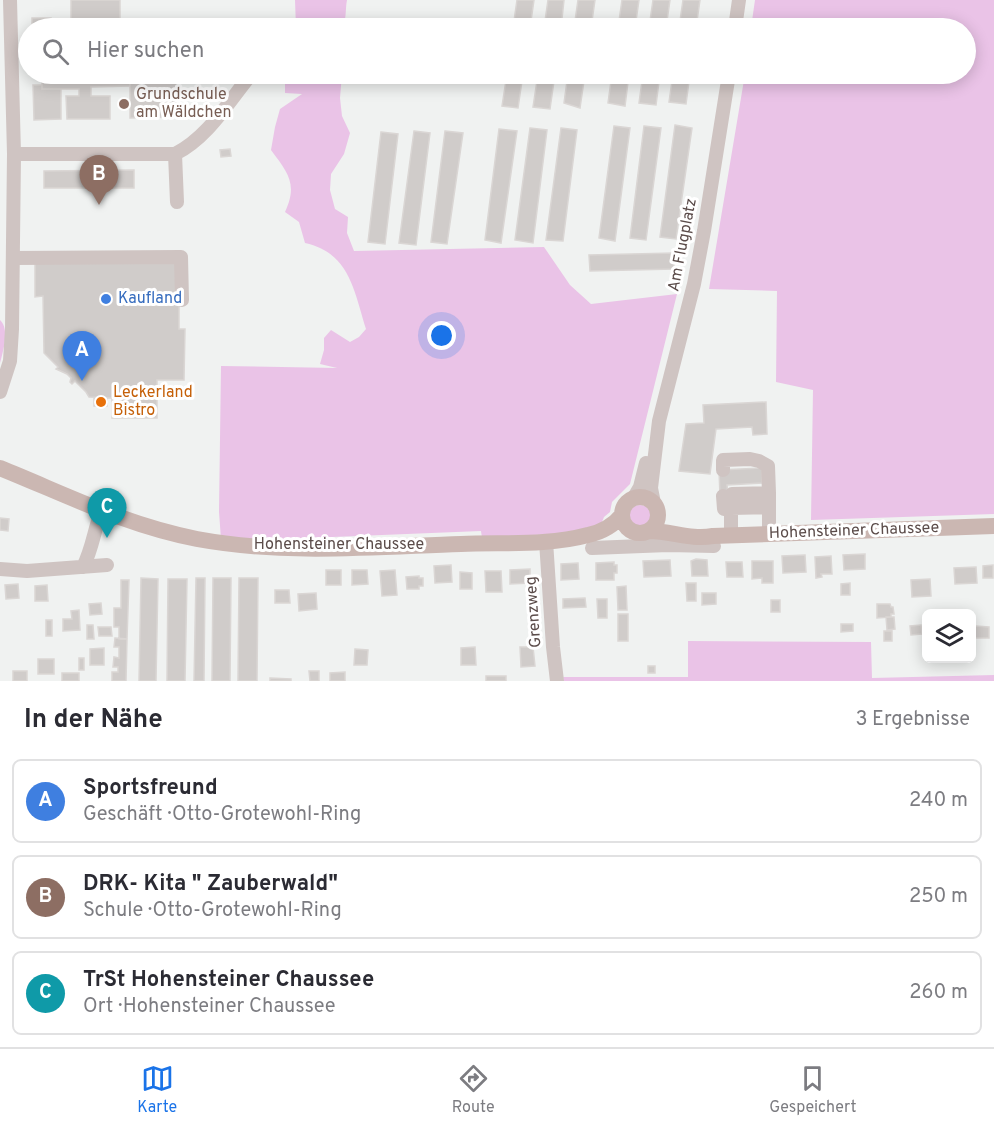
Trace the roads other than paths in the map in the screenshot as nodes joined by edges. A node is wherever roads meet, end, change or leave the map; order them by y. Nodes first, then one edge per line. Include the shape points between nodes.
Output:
1 (10, 0) edge
2 (739, 0) edge
3 (736, 18) edge
4 (243, 84) edge
5 (727, 84) edge
6 (14, 154) junction
7 (175, 154) junction
8 (177, 201) dead end
9 (14, 258) junction
10 (182, 300) dead end
11 (6, 307) edge
12 (0, 392) edge
13 (659, 421) junction
14 (0, 468) edge
15 (723, 470) dead end
16 (723, 496) dead end
17 (633, 499) junction
18 (769, 500) junction
19 (656, 507) junction
20 (731, 508) junction
21 (102, 512) junction
22 (622, 515) junction
23 (994, 526) edge
24 (641, 532) junction
25 (769, 534) junction
26 (731, 535) junction
27 (546, 541) junction
28 (714, 541) junction
29 (592, 548) dead end
30 (108, 565) dead end
31 (83, 567) junction
32 (0, 569) edge
33 (557, 681) edge

1 - 6 street
2 - 3 street
4 - 7 street via 204,132
5 - 13 street, Am Flugplatz via 694,284
6 - 7 street
6 - 9 street
7 - 8 street
9 - 10 street via 181,257
9 - 11 street
11 - 12 street via 10,362
13 - 17 street, Am Flugplatz
13 - 19 street, Am Flugplatz via 651,488
14 - 21 main road, Hohensteiner Chaussee
15 - 18 street via 723,459 759,461 768,466
16 - 20 street via 724,509
17 - 19 main road via 644,497
17 - 22 main road
18 - 20 street
18 - 25 street
19 - 24 main road via 657,523
19 - 28 main road, Hohensteiner Chaussee via 668,522
20 - 26 street
21 - 27 main road, Hohensteiner Chaussee via 133,524 197,539 272,547
21 - 31 street
22 - 24 main road via 624,524
22 - 27 main road, Hohensteiner Chaussee via 613,525 590,535
23 - 25 main road, Hohensteiner Chaussee
24 - 27 main road, Hohensteiner Chaussee via 588,541
24 - 28 main road, Hohensteiner Chaussee via 666,532
25 - 26 main road, Hohensteiner Chaussee
26 - 28 main road, Hohensteiner Chaussee
27 - 33 street, Grenzweg
28 - 29 street
30 - 31 street
31 - 32 street

